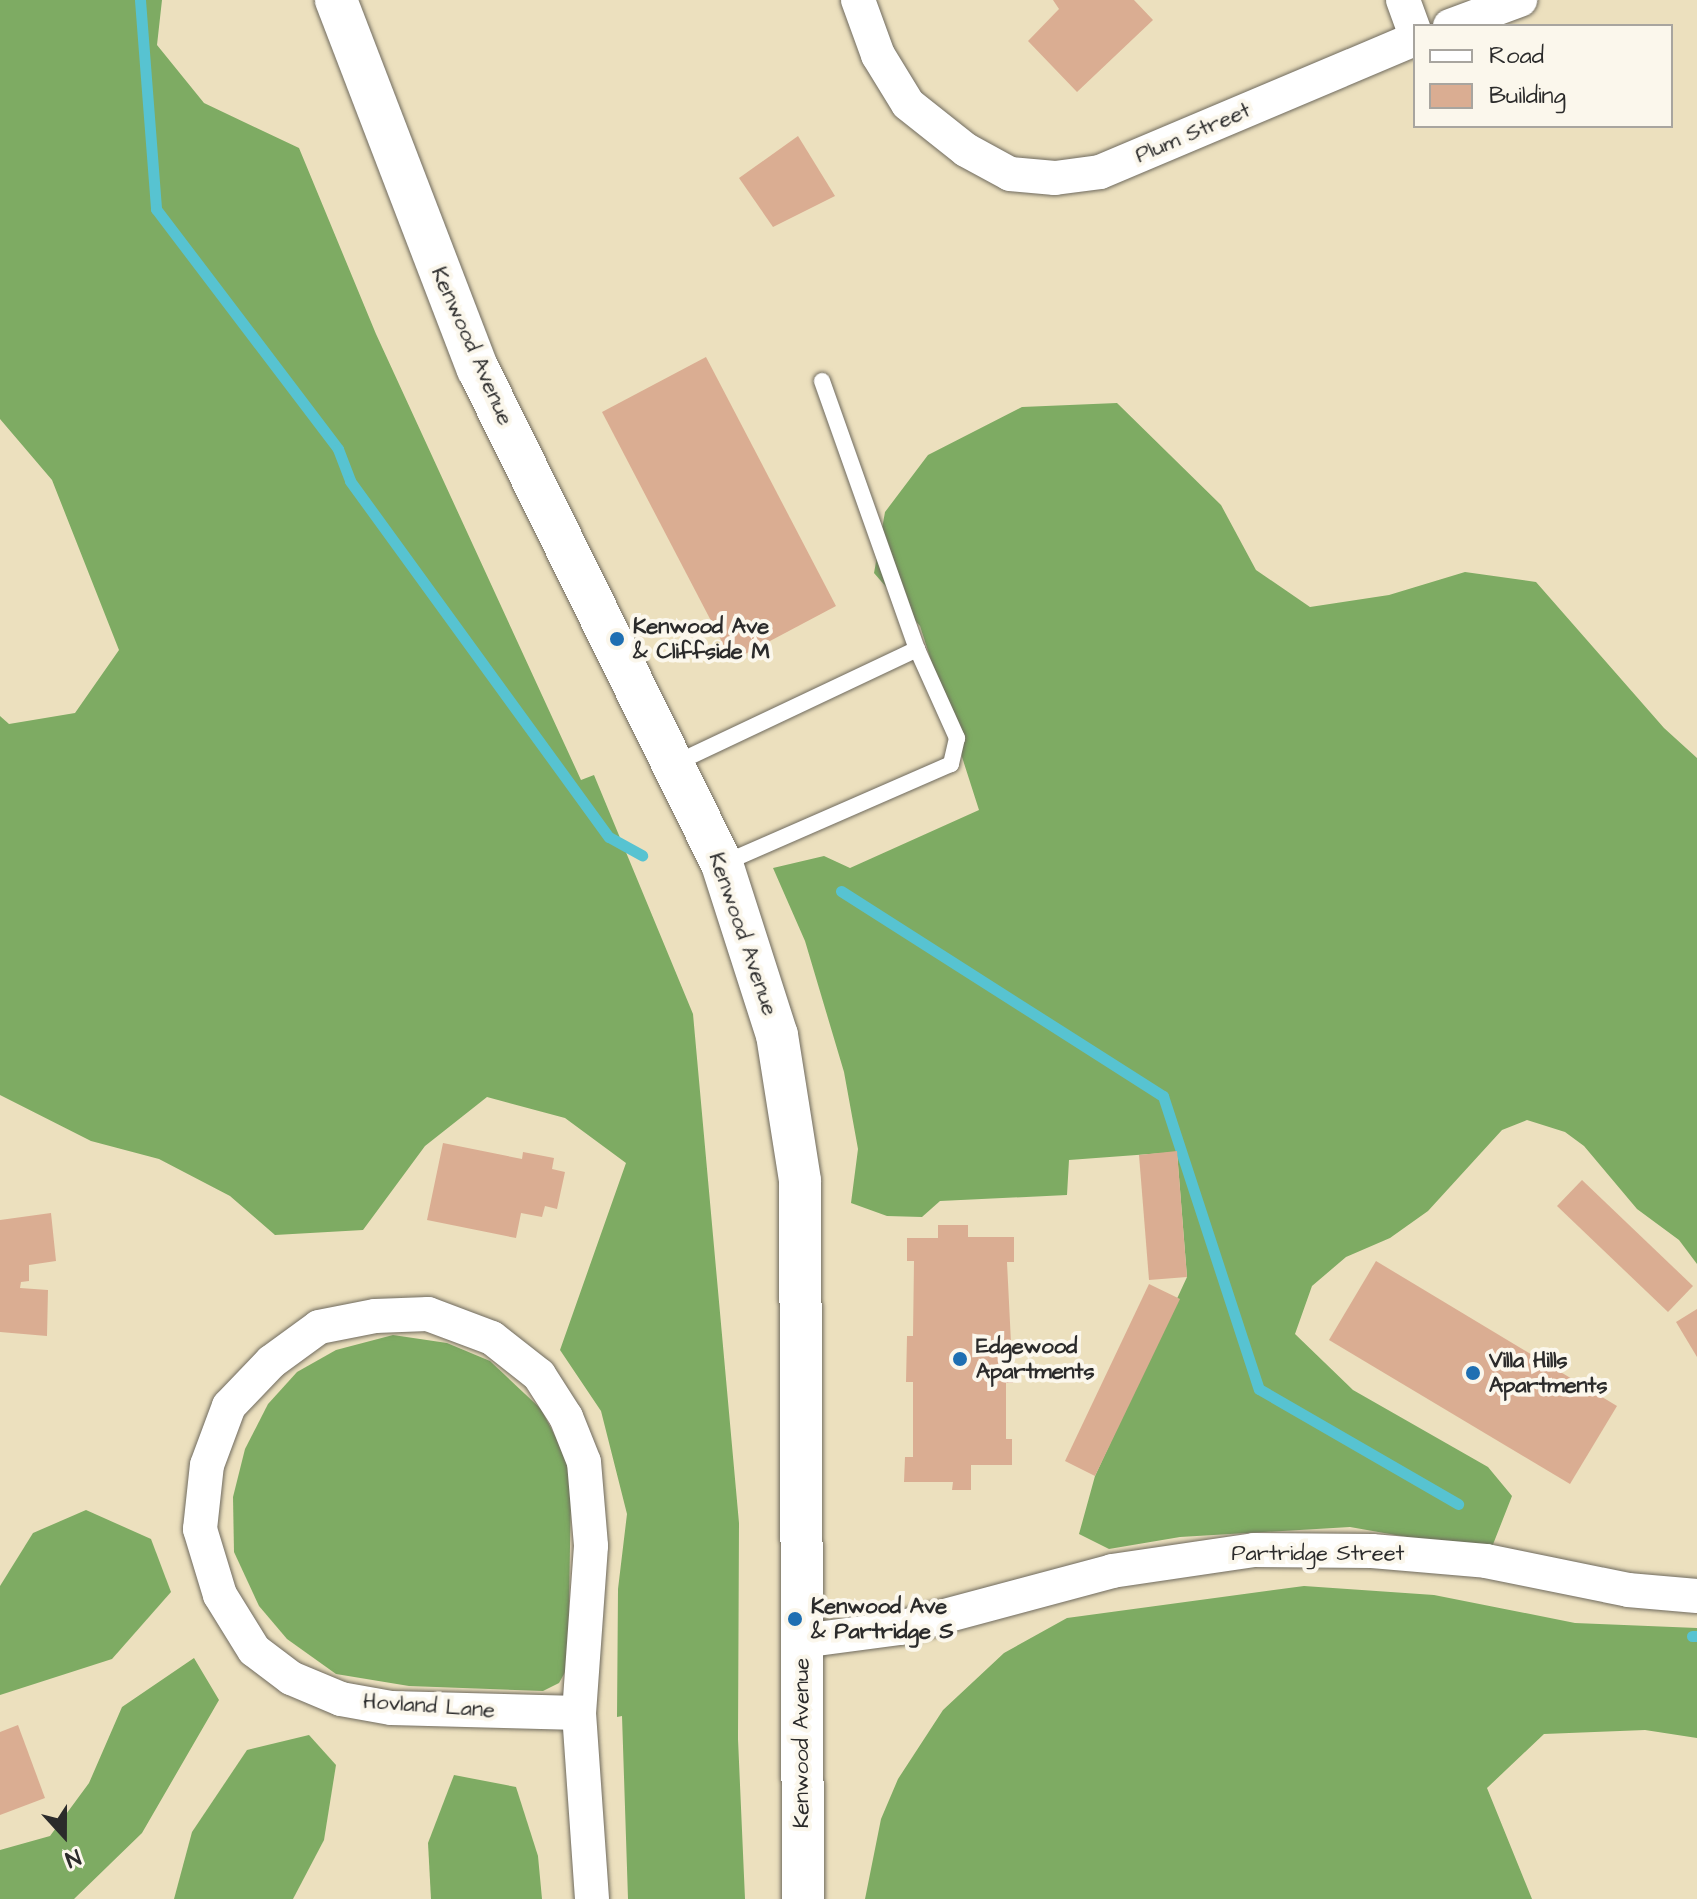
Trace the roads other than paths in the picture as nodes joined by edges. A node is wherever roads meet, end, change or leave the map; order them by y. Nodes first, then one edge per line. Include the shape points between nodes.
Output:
1 (336, 0) edge
2 (858, 0) edge
3 (1403, 0) edge
4 (1520, 0) edge
5 (1455, 24) edge
6 (1413, 30) edge
7 (1413, 37) edge
8 (822, 381) dead end
9 (917, 649) junction
10 (674, 764) junction
11 (722, 864) junction
12 (1697, 1596) edge
13 (802, 1641) junction
14 (579, 1713) junction
15 (592, 1899) edge
16 (803, 1899) edge

1 - 10 street, Kenwood Avenue via 478,369
2 - 7 street, Plum Street via 878,55 908,104 966,150 1010,174 1055,178 1100,172
3 - 6 street
4 - 5 street
8 - 9 lane
9 - 10 lane
9 - 11 lane via 957,738 951,764
10 - 11 street, Kenwood Avenue
11 - 13 street, Kenwood Avenue via 777,1035 800,1181
12 - 13 street, Partridge Street via 1628,1590 1486,1561 1372,1551 1254,1550 1112,1571 900,1628
13 - 16 street, Kenwood Avenue
14 - 14 street, Hovland Lane via 591,1546 584,1462 566,1417 539,1375 492,1338 428,1314 375,1316 319,1327 271,1362 229,1406 207,1465 200,1529 220,1595 254,1650 291,1678 341,1699 391,1708
14 - 15 street, Hovland Lane

